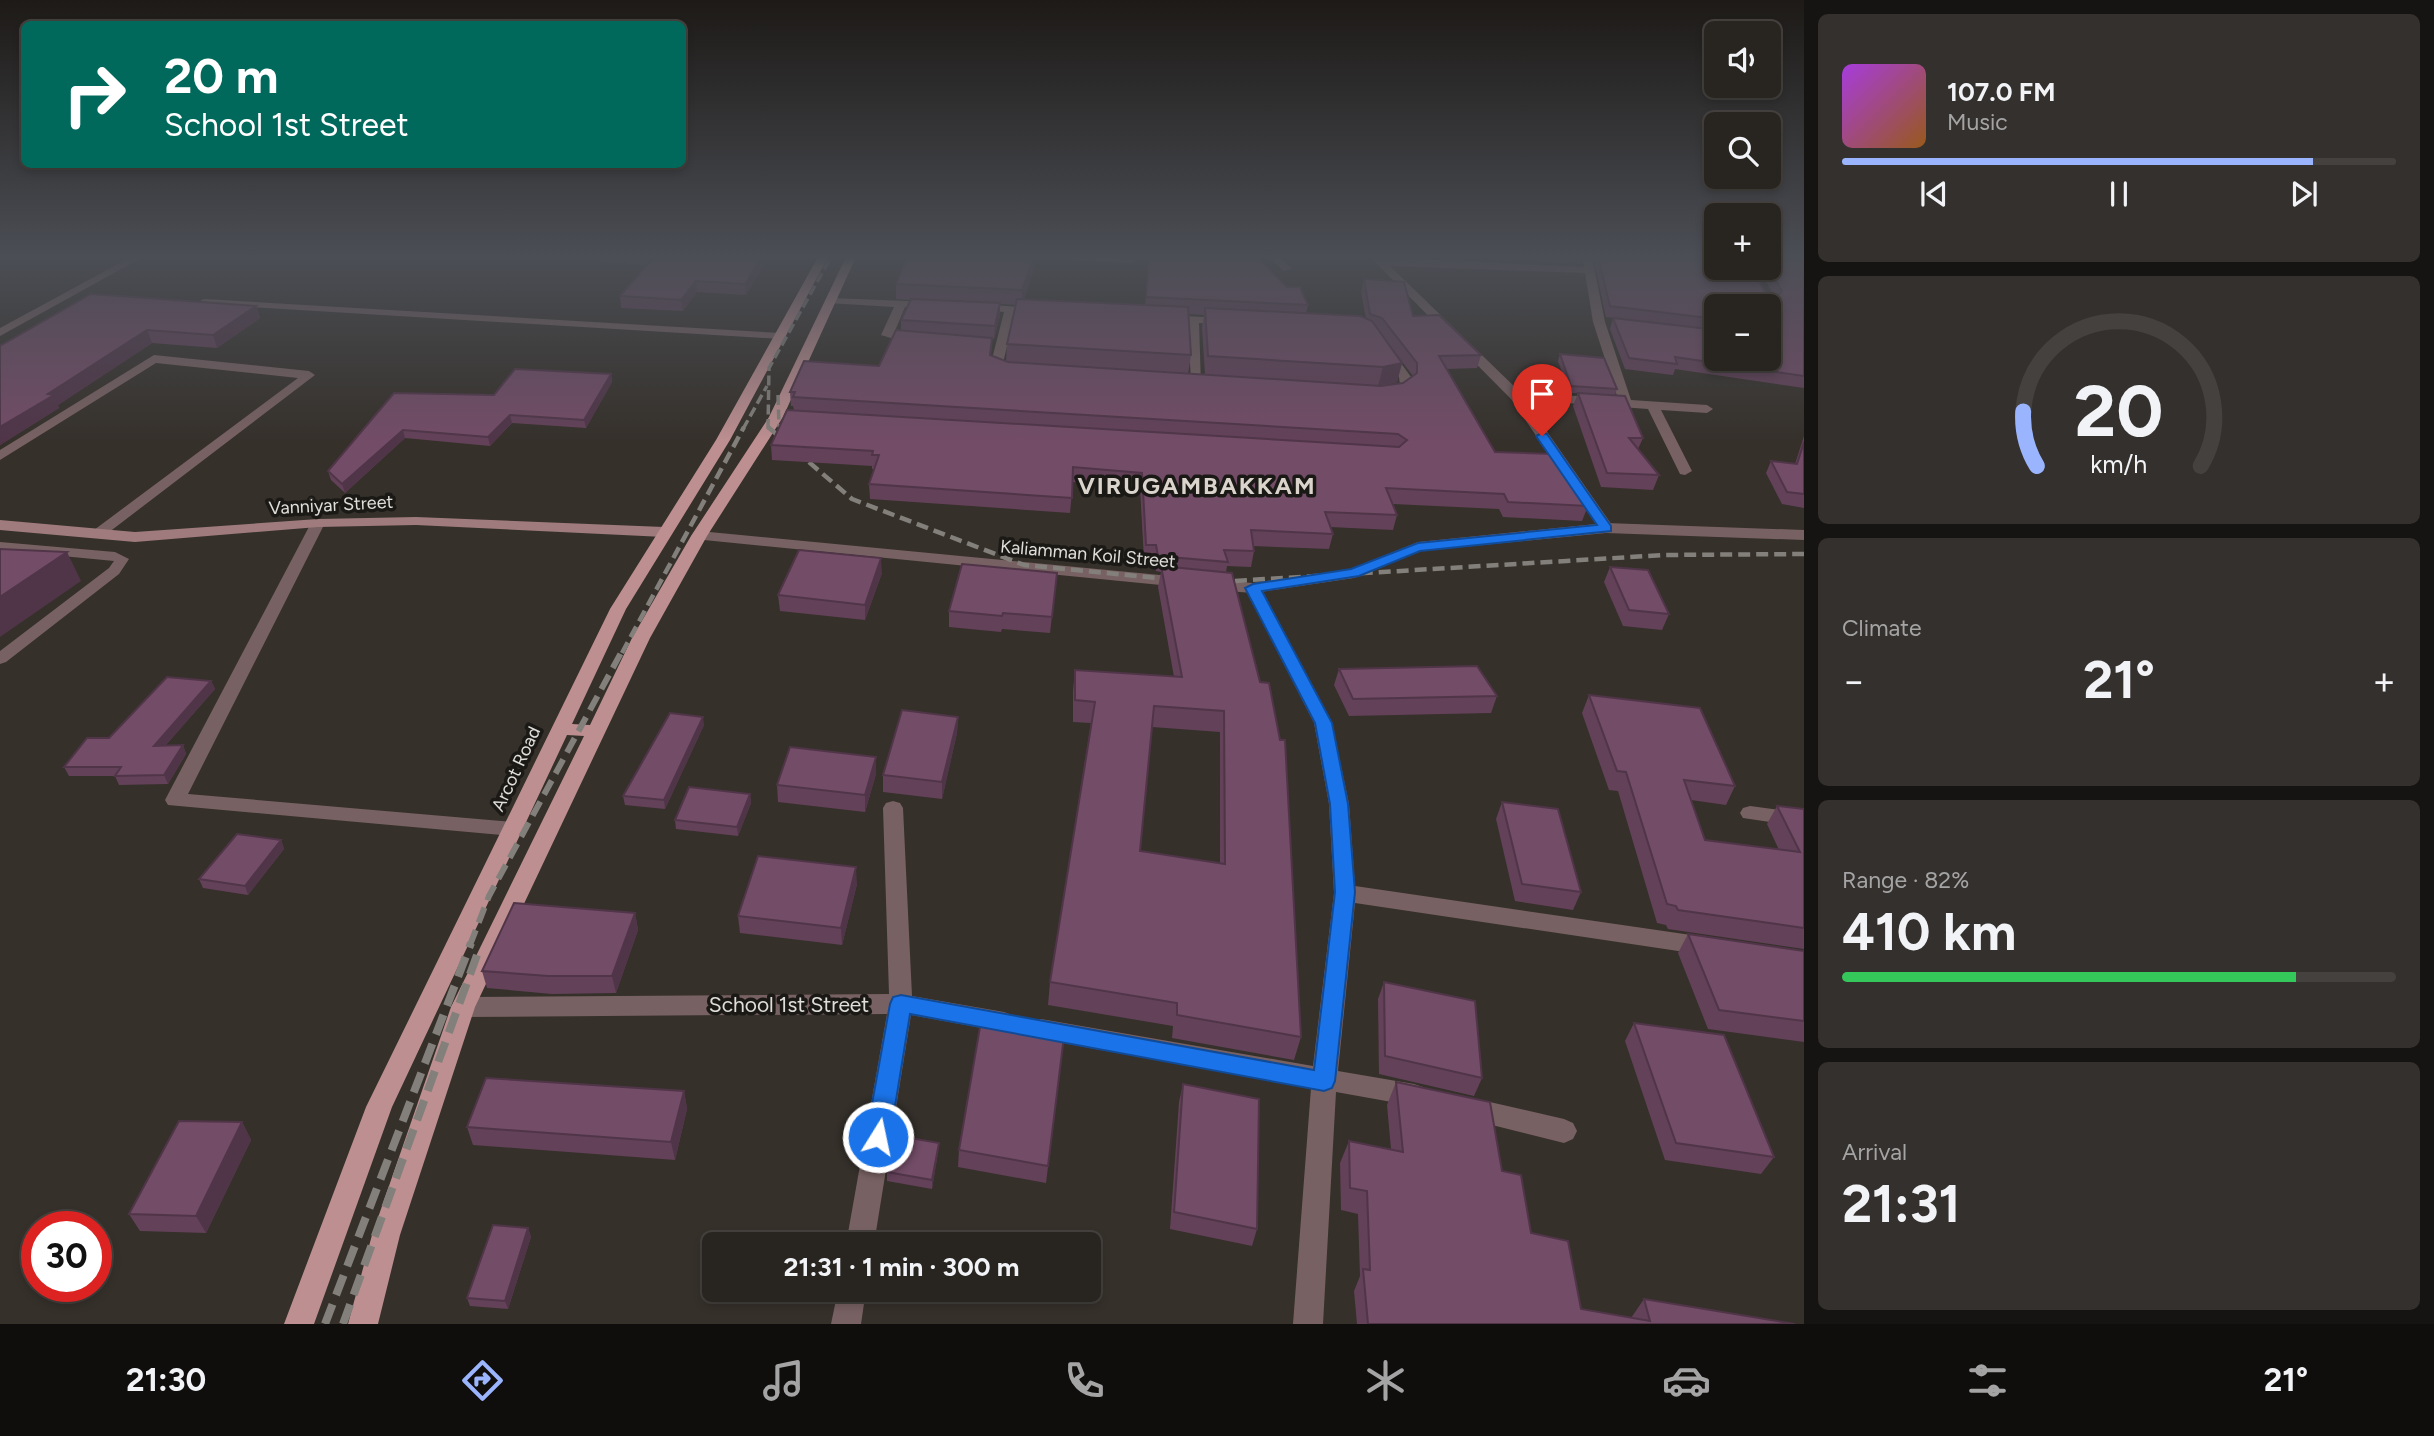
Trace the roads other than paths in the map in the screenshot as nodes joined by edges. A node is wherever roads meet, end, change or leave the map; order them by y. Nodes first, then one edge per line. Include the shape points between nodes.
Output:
1 (26, 319) edge
2 (481, 319) edge
3 (790, 319) edge
4 (824, 319) edge
5 (894, 319) edge
6 (1007, 319) edge
7 (1189, 319) edge
8 (1193, 319) junction
9 (1438, 319) edge
10 (1604, 319) edge
11 (1233, 321) edge
12 (0, 333) edge
13 (781, 337) junction
14 (925, 342) edge
15 (1381, 345) edge
16 (1022, 370) edge
17 (1197, 382) edge
18 (1380, 392) edge
19 (1516, 396) junction
20 (1626, 402) junction
21 (1653, 406) junction
22 (1707, 410) dead end
23 (0, 456) edge
24 (1685, 471) dead end
25 (318, 523) junction
26 (0, 525) edge
27 (1606, 528) junction
28 (664, 532) junction
29 (99, 533) junction
30 (1804, 535) edge
31 (699, 536) junction
32 (0, 547) edge
33 (1253, 588) junction
34 (0, 659) edge
35 (560, 729) junction
36 (597, 732) junction
37 (893, 808) dead end
38 (1750, 813) dead end
39 (1804, 820) edge
40 (513, 829) junction
41 (1345, 892) junction
42 (1723, 948) edge
43 (901, 1004) junction
44 (463, 1007) junction
45 (1324, 1081) junction
46 (1564, 1131) dead end
47 (862, 1232) edge
48 (850, 1302) edge
49 (299, 1324) edge
50 (363, 1324) edge
51 (846, 1324) edge
52 (1308, 1324) edge

1 - 12 street
2 - 13 street
3 - 13 main road, Arcot Road
4 - 31 main road via 783,417
5 - 14 street via 887,335
6 - 16 street via 997,346 998,367
7 - 8 street
8 - 11 street
8 - 17 street
9 - 19 street
10 - 20 street
13 - 28 main road, Arcot Road
15 - 18 street via 1406,384
19 - 20 street
19 - 27 street
20 - 21 street
21 - 22 street
21 - 24 street
23 - 29 street via 154,359 309,375
25 - 28 main road, Vanniyar Street via 416,521
25 - 29 main road, Vanniyar Street via 135,537
25 - 40 street via 175,800
26 - 29 main road, Vanniyar Street
27 - 30 street, Kaliamman Koil Street
27 - 33 street, Kaliamman Koil Street via 1418,547 1354,573
28 - 35 main road, Arcot Road via 618,609
31 - 33 street, Kaliamman Koil Street
31 - 36 main road via 641,638
32 - 34 lane via 122,559 114,571
33 - 41 street via 1323,723 1339,804
35 - 36 main road
35 - 40 main road, Arcot Road
36 - 44 main road
37 - 43 street
38 - 39 street
40 - 49 main road, Arcot Road via 380,1107
41 - 42 street
41 - 45 street
43 - 44 street, School 1st Street
43 - 45 street, School 1st Street
43 - 47 street
44 - 50 main road via 386,1235
45 - 46 street, School 1st Street via 1440,1101
45 - 52 street
48 - 51 street

